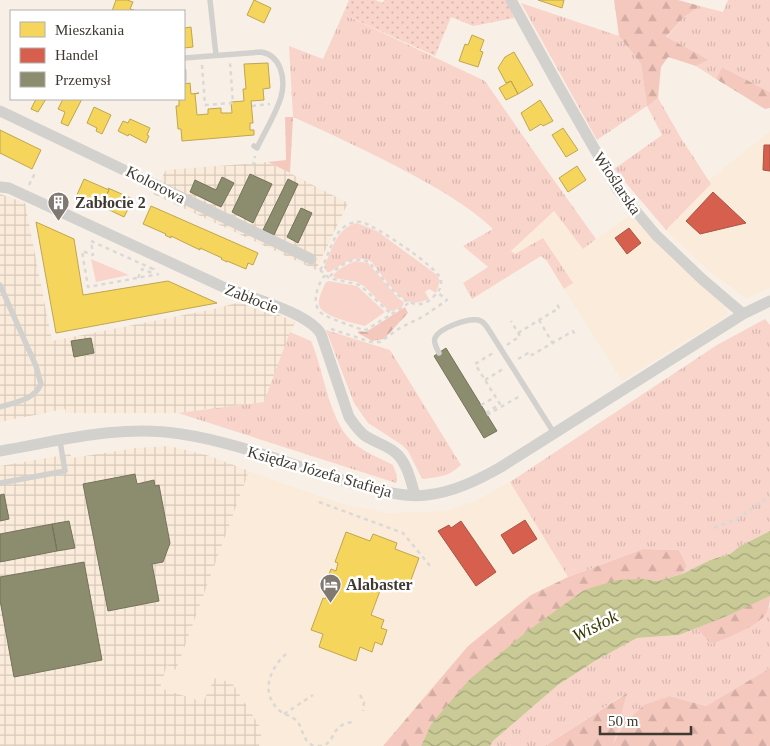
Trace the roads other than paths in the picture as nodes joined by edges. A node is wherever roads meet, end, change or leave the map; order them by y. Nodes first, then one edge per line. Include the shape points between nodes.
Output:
1 (210, 0) edge
2 (511, 0) edge
3 (216, 55) junction
4 (185, 58) edge
5 (0, 111) edge
6 (254, 146) dead end
7 (0, 187) edge
8 (311, 259) road end
9 (0, 284) edge
10 (770, 301) edge
11 (743, 314) junction
12 (439, 353) dead end
13 (0, 407) edge
14 (554, 433) junction
15 (60, 441) junction
16 (0, 451) edge
17 (0, 483) edge
18 (414, 495) junction

1 - 3 lane
2 - 11 street, Wioślarska via 618,190 656,235
3 - 4 lane
3 - 6 lane via 261,52 277,60 282,90 257,148
5 - 8 street, Kolorowa
7 - 18 street, Zabłocie via 9,188 221,286 309,321 321,334 349,417 366,436 398,454
9 - 13 lane via 41,384 37,392 27,399
10 - 11 street
11 - 14 street, Księdza Józefa Stafieja
12 - 14 lane via 435,342 439,334 455,324 472,320 483,323
14 - 18 street, Księdza Józefa Stafieja via 482,478 443,492
15 - 16 street, Księdza Józefa Stafieja
15 - 17 lane via 65,471
15 - 18 street, Księdza Józefa Stafieja via 128,432 180,433 384,492

